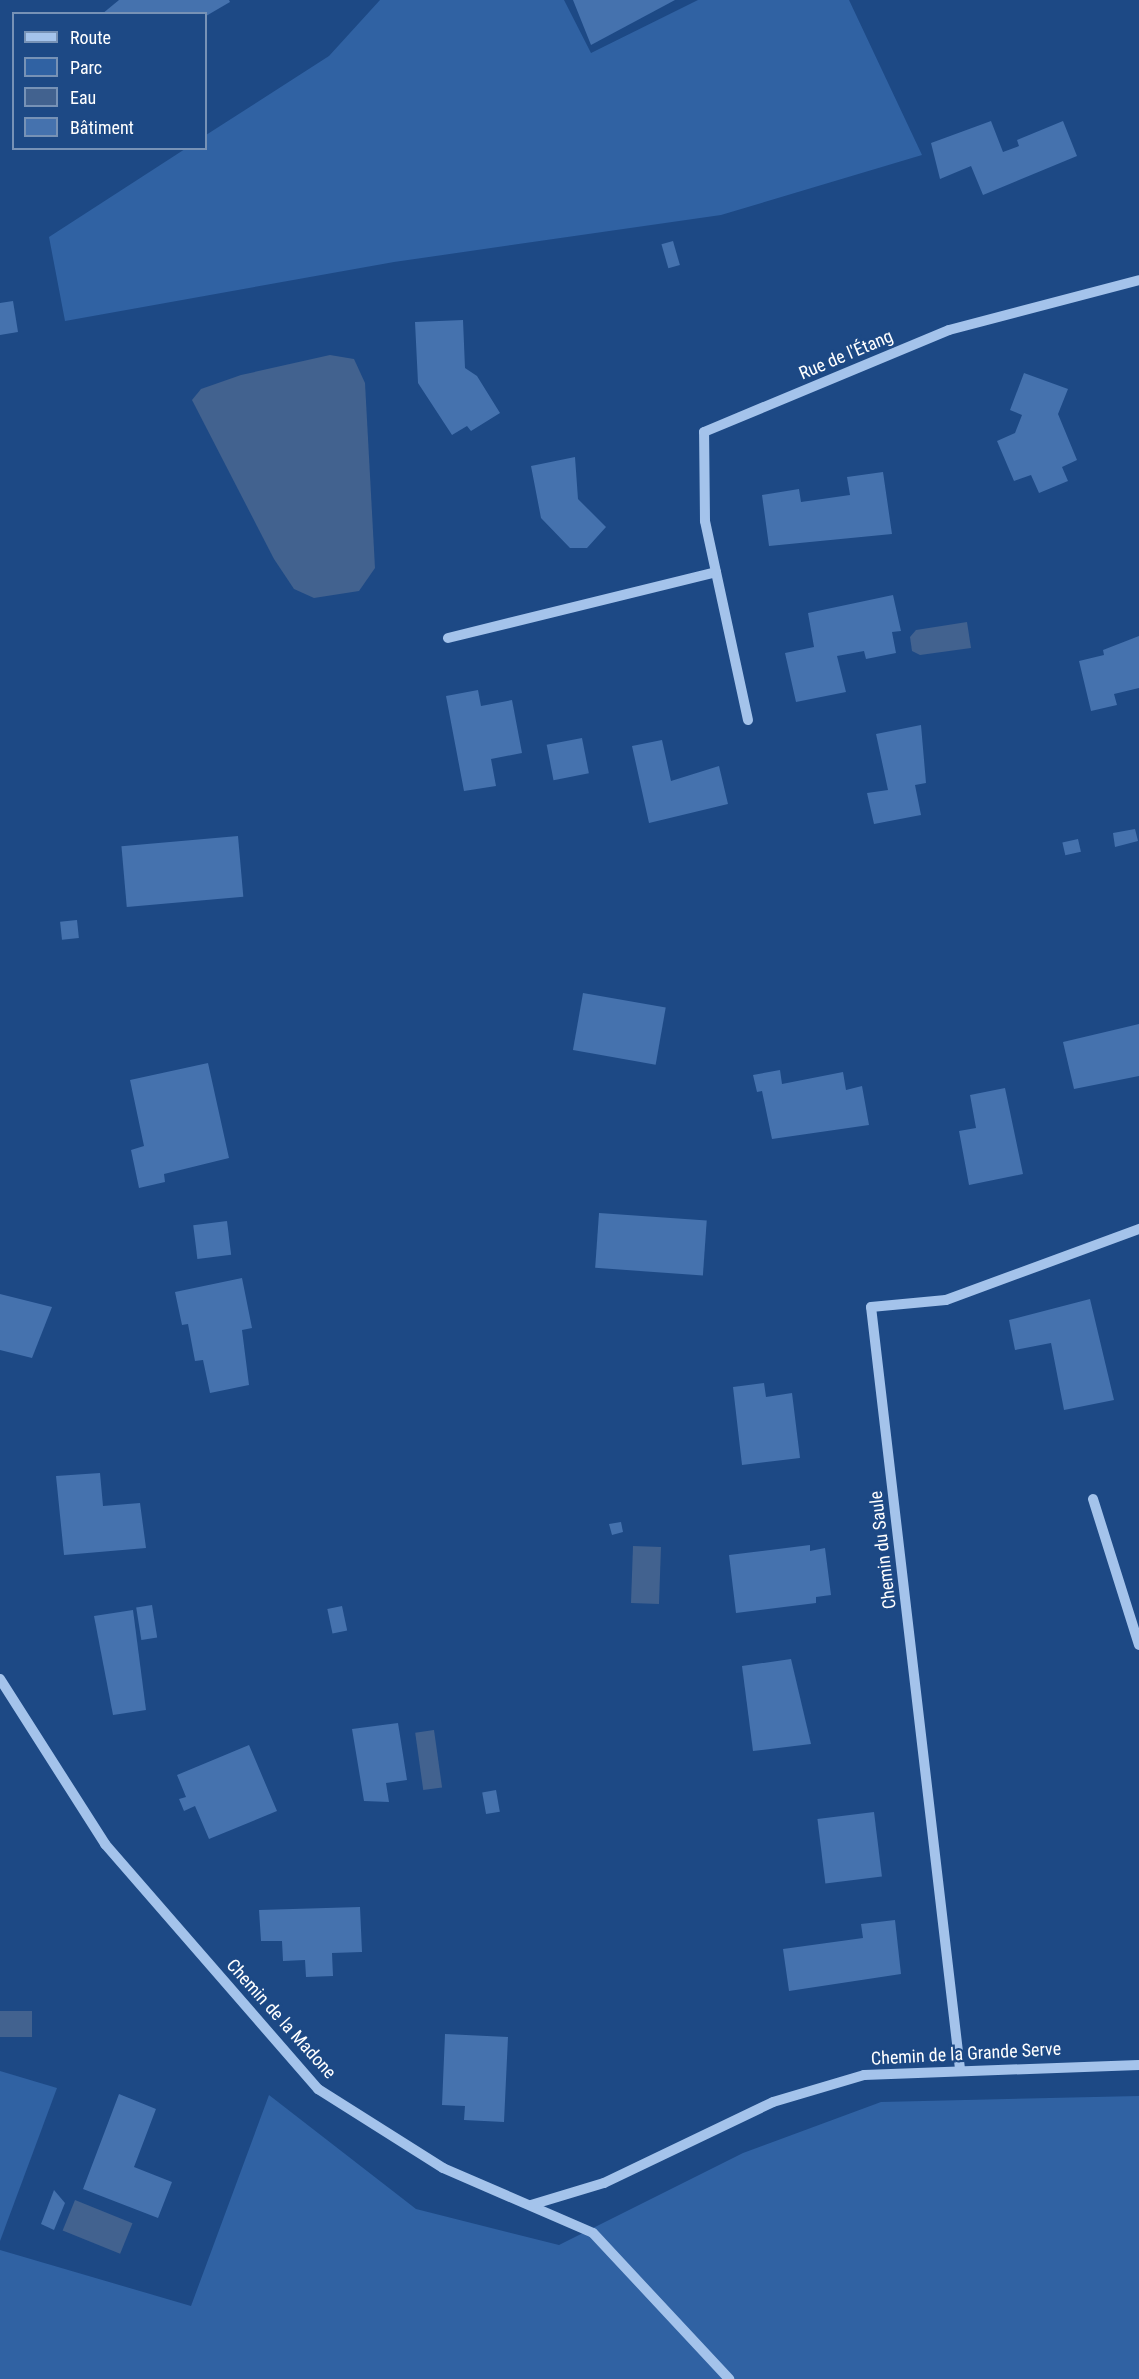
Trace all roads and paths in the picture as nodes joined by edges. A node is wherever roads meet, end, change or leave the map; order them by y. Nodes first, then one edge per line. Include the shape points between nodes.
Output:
1 (1139, 280) edge
2 (716, 572) junction
3 (448, 638) dead end
4 (748, 720) dead end
5 (1139, 1229) edge
6 (1093, 1499) dead end
7 (1139, 1645) edge
8 (0, 1679) edge
9 (1139, 2065) edge
10 (960, 2069) junction
11 (531, 2205) junction
12 (729, 2379) edge

1 - 2 street, Rue de l'Étang via 950,330 704,432 705,521
2 - 3 street
2 - 4 street, Rue de l'Étang
5 - 10 street, Chemin du Saule via 946,1300 871,1307
6 - 7 street
8 - 11 street, Chemin de la Madone via 105,1844 318,2089 443,2168
9 - 10 street, Chemin de la Grande Serve
10 - 11 street, Chemin de la Grande Serve via 864,2075 773,2102 604,2183
11 - 12 street, Chemin de la Madone via 593,2233

